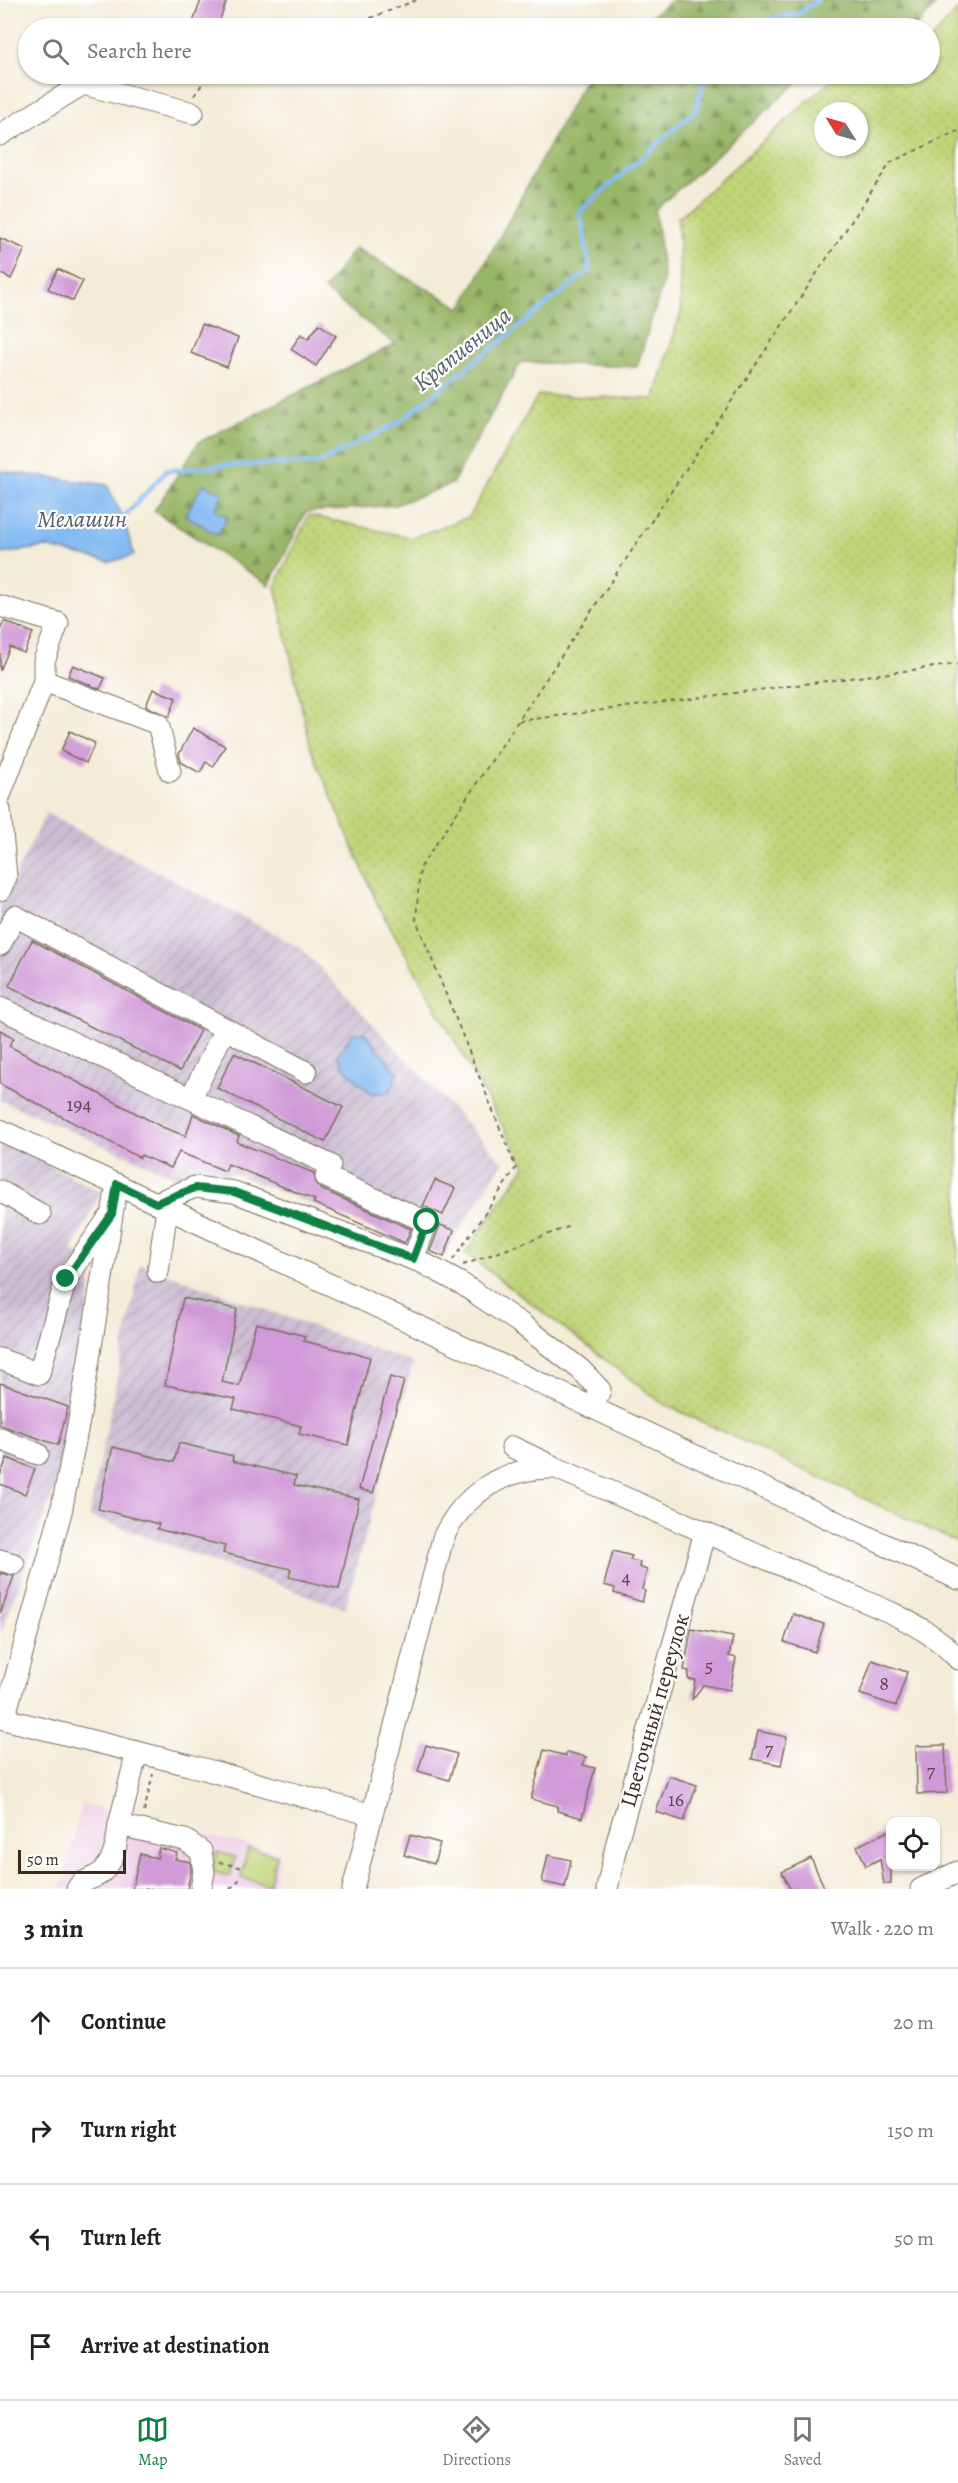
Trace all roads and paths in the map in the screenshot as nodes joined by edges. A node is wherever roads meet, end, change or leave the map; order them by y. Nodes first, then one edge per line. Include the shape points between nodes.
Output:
1 (417, 0) edge
2 (371, 18) edge
3 (203, 84) edge
4 (188, 111) joint
5 (958, 131) edge
6 (0, 135) edge
7 (0, 606) edge
8 (958, 664) edge
9 (44, 681) junction
10 (519, 720) junction
11 (170, 771) dead end
12 (0, 795) edge
13 (0, 810) edge
14 (0, 890) edge
15 (0, 945) edge
16 (0, 1008) edge
17 (225, 1029) junction
18 (306, 1072) dead end
19 (190, 1098) junction
20 (0, 1131) edge
21 (117, 1184) junction
22 (0, 1191) edge
23 (162, 1205) junction
24 (40, 1214) dead end
25 (112, 1214) junction
26 (568, 1227) dead end
27 (413, 1259) junction
28 (158, 1272) dead end
29 (443, 1274) junction
30 (0, 1359) edge
31 (593, 1408) junction
32 (0, 1439) edge
33 (512, 1447) dead end
34 (39, 1454) dead end
35 (556, 1468) junction
36 (705, 1532) junction
37 (958, 1579) edge
38 (958, 1659) edge
39 (137, 1752) junction
40 (158, 1757) junction
41 (372, 1815) junction
42 (130, 1827) junction
43 (202, 1858) junction
44 (243, 1868) dead end
45 (958, 1872) edge
46 (241, 1878) dead end
47 (77, 1889) edge
48 (201, 1889) edge
49 (230, 1889) edge
50 (353, 1889) edge
51 (608, 1889) edge
52 (921, 1889) edge

1 - 2 path
3 - 4 path
4 - 6 street via 83,84
5 - 10 path via 891,162
7 - 9 street via 58,623 44,661
8 - 10 path
9 - 11 street via 158,724
9 - 12 street
10 - 29 path via 420,868 416,920 516,1168
13 - 14 street via 6,878
15 - 17 street via 15,916
16 - 19 street
17 - 18 street
17 - 19 street
19 - 27 street via 330,1165 326,1177 427,1222
20 - 21 street
21 - 23 street
21 - 25 street
22 - 24 street
23 - 27 street via 195,1188 234,1192
23 - 28 street
23 - 31 street
25 - 30 street via 66,1279 39,1374
25 - 39 street via 61,1512 4,1719
26 - 29 path
27 - 29 street
29 - 31 street via 520,1323 580,1369 600,1390
31 - 37 street
32 - 34 street
33 - 35 street
35 - 36 street
35 - 41 street via 523,1470 487,1485 468,1500 451,1522 443,1538
36 - 38 street via 892,1613 925,1630
36 - 51 street, Цветочный переулок via 622,1821
39 - 40 street
39 - 42 street
40 - 41 street
40 - 42 path
41 - 50 street
42 - 43 street via 185,1840 201,1851
42 - 47 street via 102,1872
43 - 44 path
43 - 48 street
45 - 52 street
46 - 49 path

